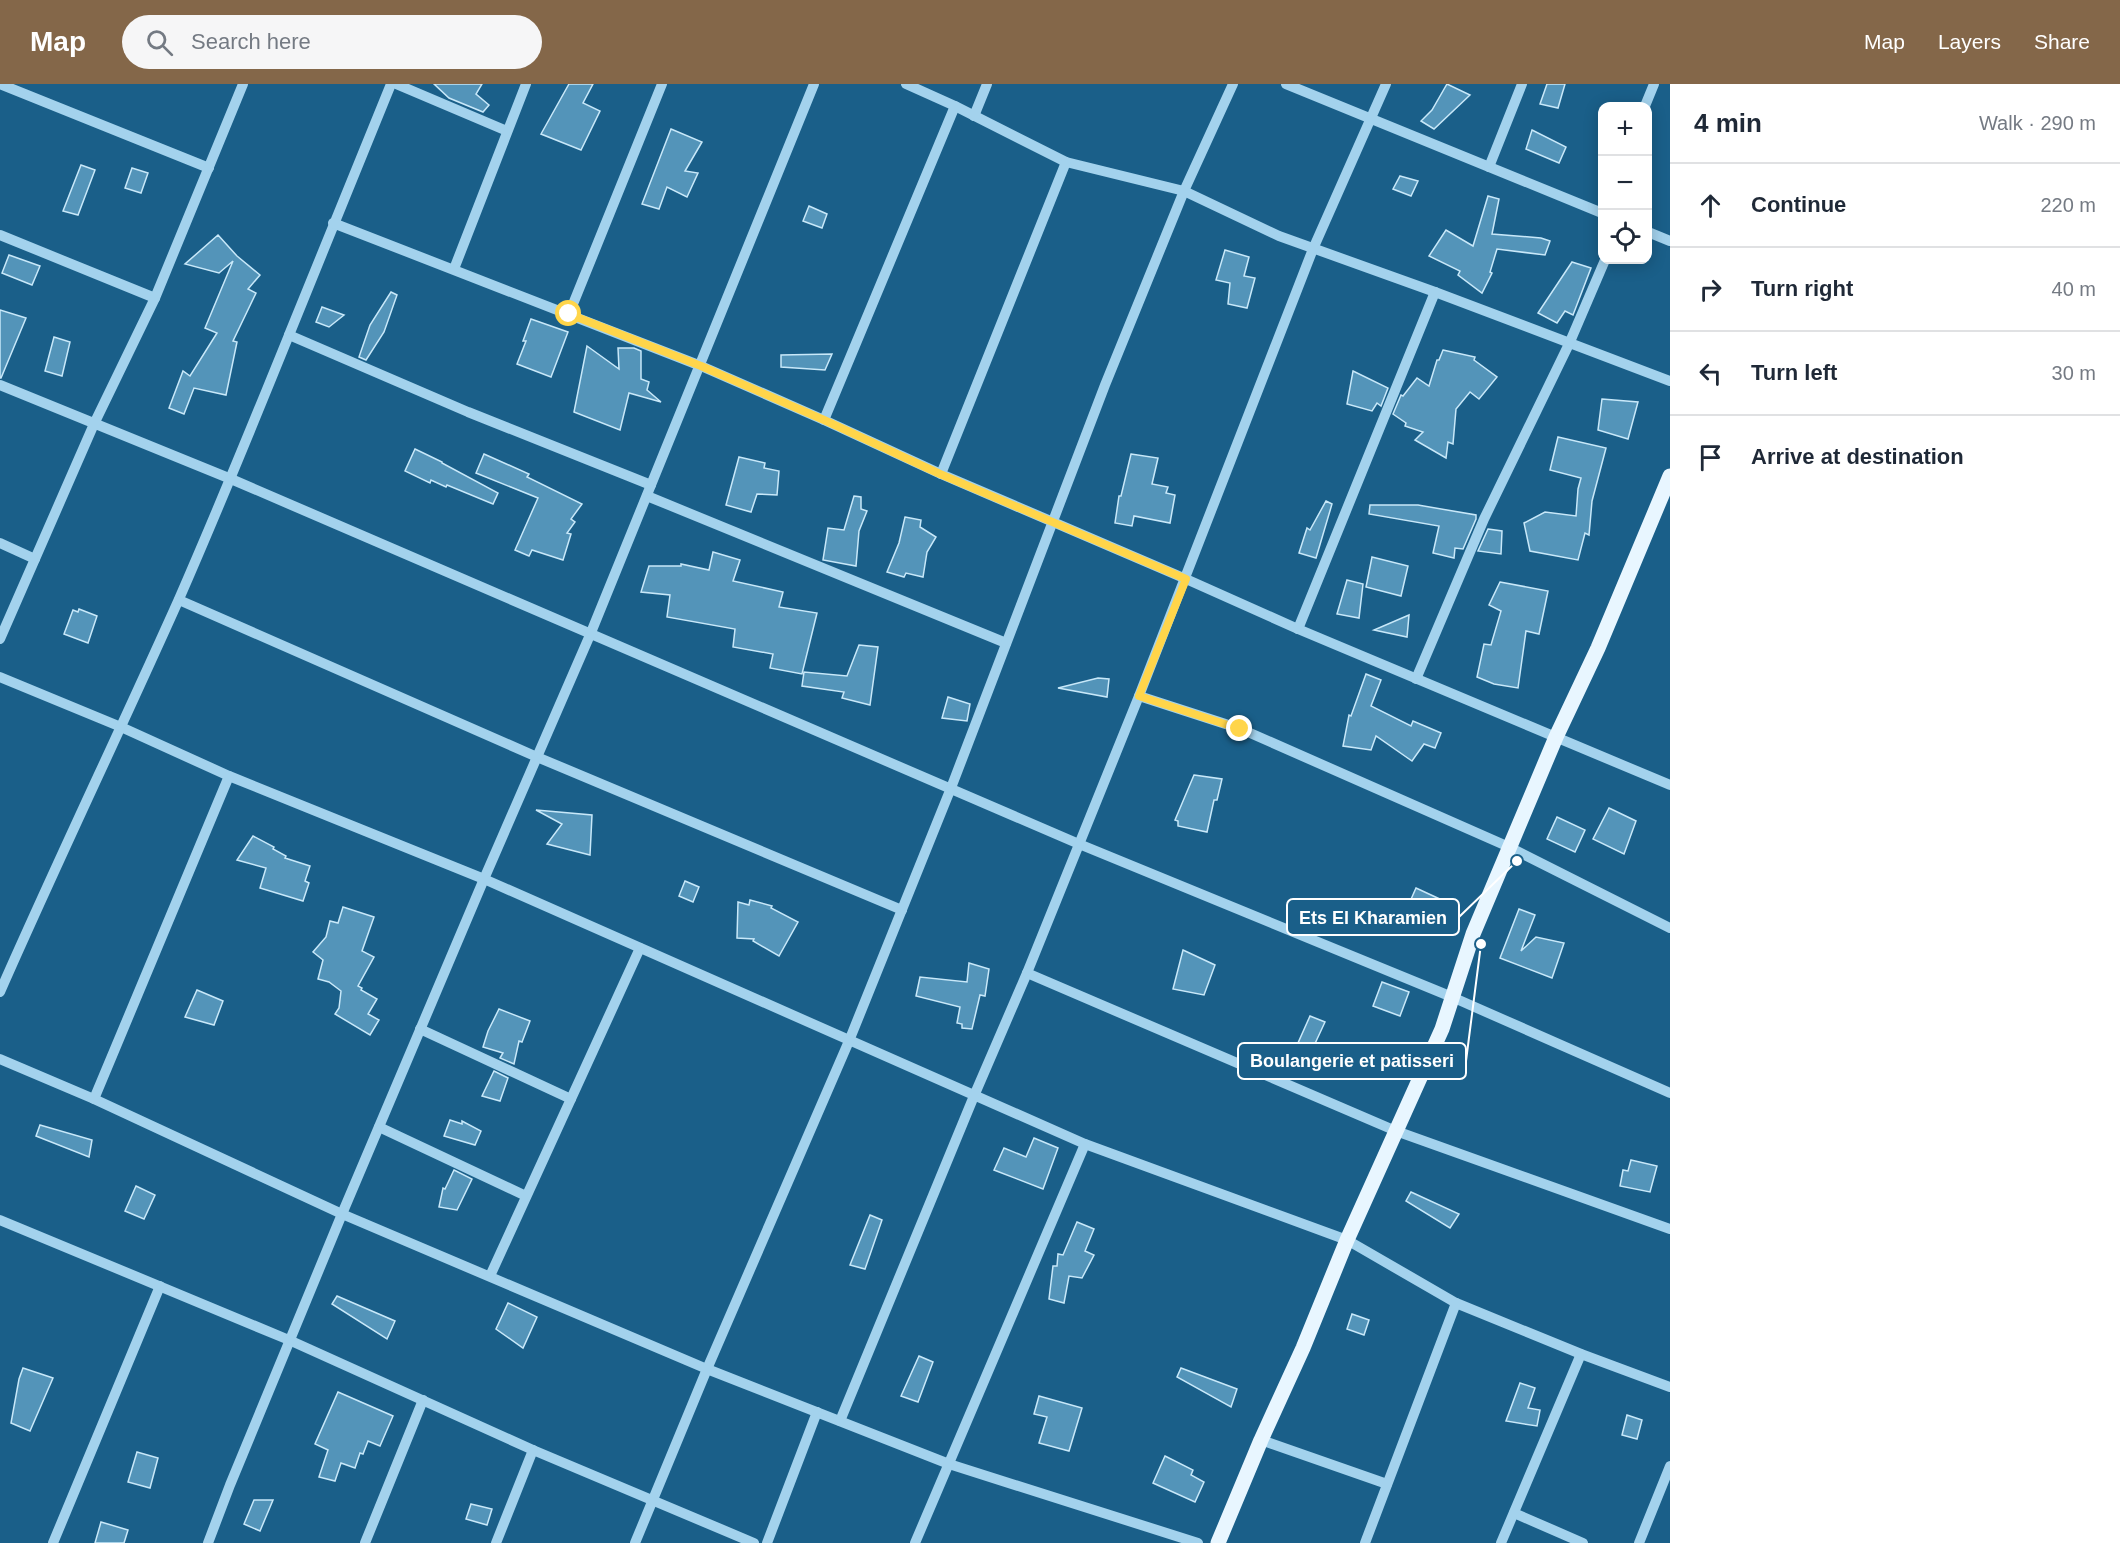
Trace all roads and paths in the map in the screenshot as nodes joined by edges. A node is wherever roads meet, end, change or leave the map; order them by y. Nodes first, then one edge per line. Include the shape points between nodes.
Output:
1 (0, 84) edge
2 (243, 84) edge
3 (391, 84) edge
4 (396, 84) edge
5 (526, 84) edge
6 (662, 84) edge
7 (814, 84) edge
8 (906, 84) edge
9 (987, 84) edge
10 (1233, 84) edge
11 (1286, 84) edge
12 (1386, 84) edge
13 (1522, 84) edge
14 (1654, 84) edge
15 (1647, 102) edge
16 (955, 106) junction
17 (974, 116) junction
18 (1371, 119) junction
19 (507, 131) junction
20 (1066, 162) junction
21 (1489, 167) junction
22 (209, 168) junction
23 (1184, 191) junction
24 (1598, 211) edge
25 (333, 223) junction
26 (1652, 234) edge
27 (0, 235) edge
28 (1670, 241) edge
29 (1313, 249) junction
30 (1603, 264) edge
31 (454, 269) junction
32 (1435, 292) junction
33 (155, 298) junction
34 (569, 314) junction
35 (289, 335) junction
36 (1569, 344) junction
37 (701, 366) junction
38 (1670, 381) edge
39 (0, 385) edge
40 (824, 420) junction
41 (94, 424) junction
42 (940, 474) junction
43 (1670, 476) edge
44 (231, 479) junction
45 (651, 485) junction
46 (647, 496) junction
47 (1053, 522) junction
48 (0, 543) edge
49 (35, 559) junction
50 (1186, 579) junction
51 (178, 600) junction
52 (1298, 629) junction
53 (590, 635) junction
54 (0, 639) edge
55 (1006, 643) junction
56 (0, 677) edge
57 (1416, 679) junction
58 (1139, 696) junction
59 (121, 727) junction
60 (1556, 737) junction
61 (537, 757) junction
62 (229, 776) junction
63 (1670, 785) edge
64 (951, 788) junction
65 (1079, 844) junction
66 (1509, 848) junction
67 (484, 879) junction
68 (902, 910) junction
69 (1670, 928) edge
70 (640, 948) junction
71 (1027, 973) junction
72 (0, 992) edge
73 (1452, 997) junction
74 (420, 1029) junction
75 (849, 1041) junction
76 (0, 1059) edge
77 (1670, 1093) edge
78 (974, 1096) junction
79 (94, 1099) junction
80 (571, 1099) junction
81 (379, 1127) junction
82 (1396, 1131) junction
83 (1085, 1144) junction
84 (526, 1196) junction
85 (342, 1214) junction
86 (0, 1220) edge
87 (1670, 1229) edge
88 (1347, 1240) junction
89 (490, 1276) junction
90 (160, 1286) junction
91 (1456, 1303) junction
92 (289, 1340) junction
93 (1581, 1354) junction
94 (707, 1369) junction
95 (1670, 1387) edge
96 (423, 1400) junction
97 (817, 1412) junction
98 (840, 1421) junction
99 (1261, 1440) junction
100 (533, 1450) junction
101 (949, 1464) junction
102 (1670, 1466) edge
103 (1387, 1484) junction
104 (652, 1502) junction
105 (1514, 1513) junction
106 (52, 1543) edge
107 (208, 1543) edge
108 (365, 1543) edge
109 (496, 1543) edge
110 (635, 1543) edge
111 (754, 1543) edge
112 (767, 1543) edge
113 (915, 1543) edge
114 (1198, 1543) edge
115 (1218, 1543) edge
116 (1365, 1543) edge
117 (1501, 1543) edge
118 (1583, 1543) edge
119 (1639, 1543) edge

1 - 22 street
2 - 22 street
3 - 25 street
4 - 19 street
5 - 19 street
6 - 34 street
7 - 37 street
8 - 16 street
9 - 17 street
10 - 23 street
11 - 18 street
12 - 18 street
13 - 21 street
14 - 15 street
16 - 17 street
16 - 40 street
17 - 20 street
18 - 21 street
18 - 29 street
19 - 31 street
20 - 23 street
20 - 42 street
21 - 24 street
22 - 33 street
23 - 29 street
23 - 47 street
25 - 31 street
25 - 35 street
26 - 28 street
27 - 33 street
29 - 32 street
29 - 50 street
30 - 36 street
31 - 34 street
32 - 36 street
32 - 52 street
33 - 41 street
34 - 37 street
35 - 44 street
35 - 45 street
36 - 38 street
36 - 57 street via 1484,519
37 - 40 street
37 - 45 street
39 - 41 street
40 - 42 street
41 - 44 street
41 - 49 street
42 - 47 street
43 - 60 main road
44 - 51 street
44 - 53 street
45 - 46 street
46 - 53 street
46 - 55 street
47 - 50 street
47 - 55 street
48 - 49 street
49 - 54 street
50 - 52 street
50 - 58 street
51 - 59 street
51 - 61 street
52 - 57 street
53 - 61 street
53 - 64 street
55 - 64 street
56 - 59 street
57 - 60 street
58 - 65 street
58 - 66 street via 1240,729
59 - 62 street
59 - 72 street
60 - 63 street
60 - 66 main road
61 - 67 street
61 - 68 street
62 - 67 street
62 - 79 street
64 - 65 street
64 - 68 street
65 - 71 street
65 - 73 street
66 - 69 street
66 - 73 main road
67 - 70 street
67 - 74 street
68 - 75 street
70 - 75 street
70 - 80 street
71 - 78 street
71 - 82 street
73 - 77 street
73 - 82 main road via 1442,1029
74 - 80 street
74 - 81 street
75 - 78 street
75 - 94 street
76 - 79 street
78 - 83 street
78 - 98 street
79 - 85 street
80 - 84 street
81 - 84 street
81 - 85 street
82 - 87 street
82 - 88 main road
83 - 88 street
83 - 101 street
84 - 89 street
85 - 89 street
85 - 92 street
86 - 90 street
88 - 91 street
88 - 99 main road
89 - 94 street
90 - 92 street
90 - 106 street
91 - 93 street
91 - 103 street
92 - 96 street
92 - 107 street
93 - 95 street
93 - 105 street
94 - 97 street
94 - 104 street
96 - 100 street
96 - 108 street
97 - 98 street
97 - 112 street
98 - 101 street
99 - 103 street
99 - 115 main road
100 - 104 street
100 - 109 street
101 - 113 street
101 - 114 street
102 - 119 street
103 - 116 street
104 - 110 street
104 - 111 street
105 - 117 street
105 - 118 street

